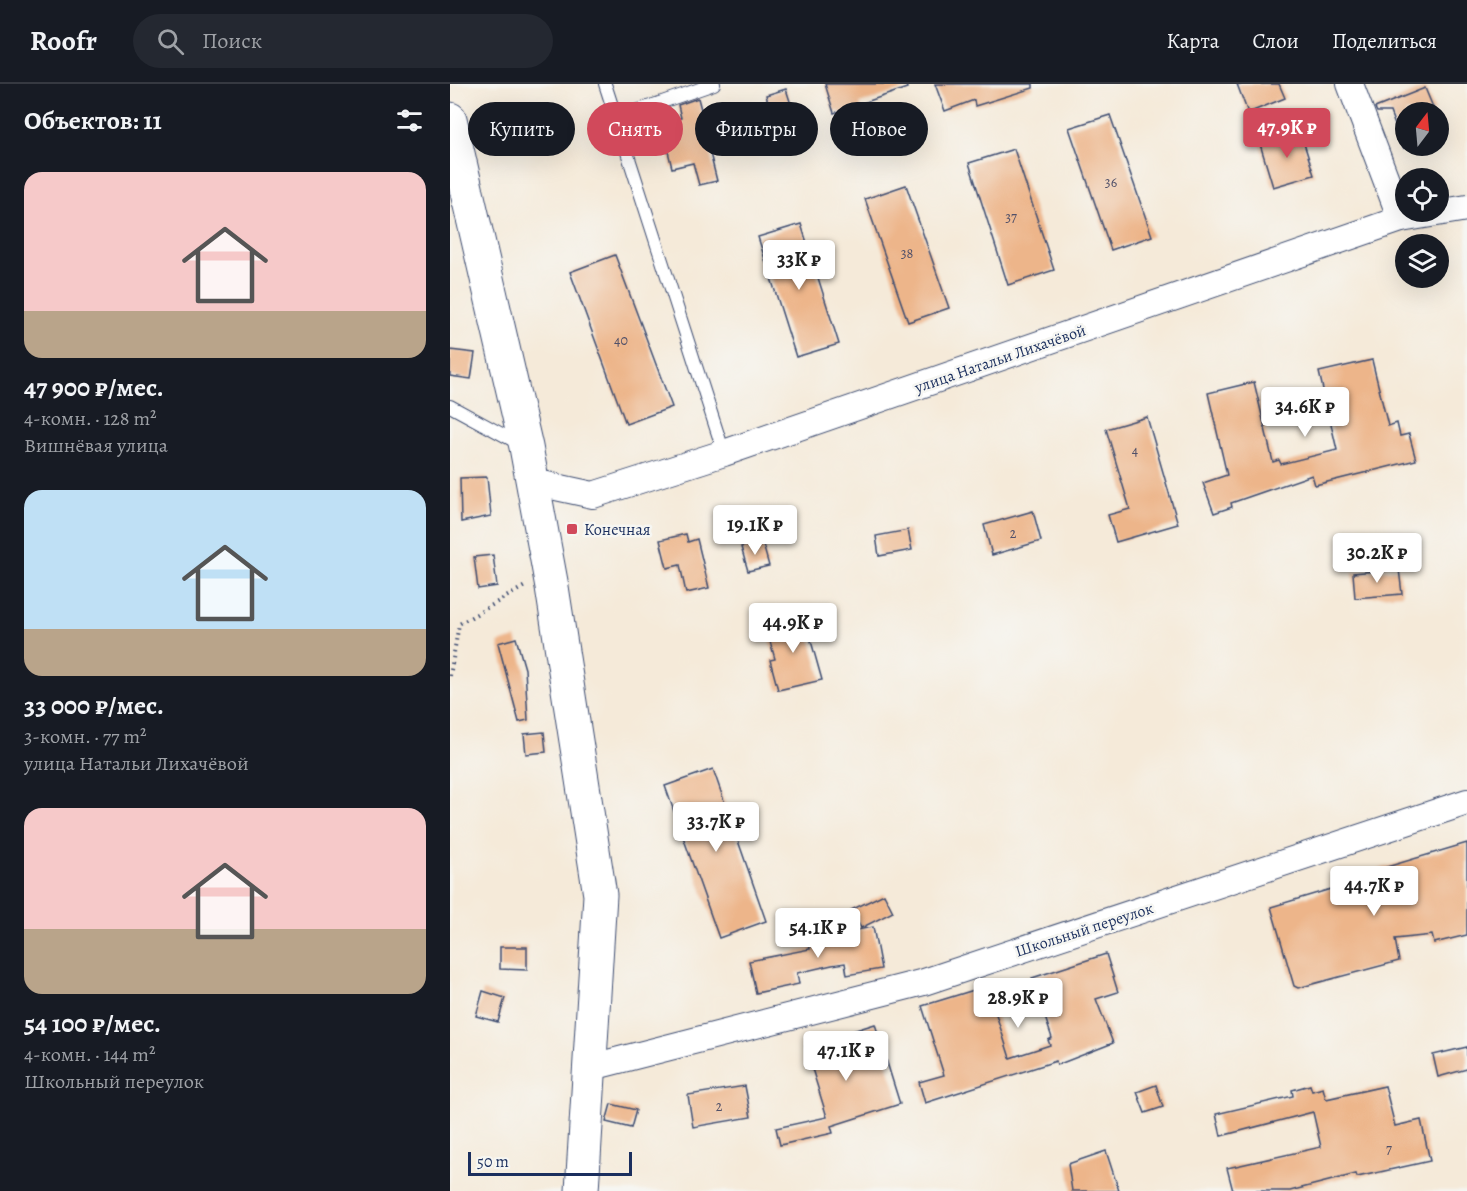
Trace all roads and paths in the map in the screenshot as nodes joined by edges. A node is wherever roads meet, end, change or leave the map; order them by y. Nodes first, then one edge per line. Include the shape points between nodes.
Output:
1 (605, 84) edge
2 (714, 84) edge
3 (1350, 84) edge
4 (611, 102) edge
5 (662, 102) edge
6 (450, 119) edge
7 (628, 156) edge
8 (1395, 203) edge
9 (1467, 208) edge
10 (1449, 211) edge
11 (1395, 221) edge
12 (450, 406) edge
13 (526, 447) junction
14 (724, 453) junction
15 (532, 482) junction
16 (549, 572) junction
17 (450, 676) edge
18 (1467, 802) edge
19 (592, 1067) junction
20 (582, 1191) edge

1 - 4 lane
2 - 5 lane
3 - 8 street
6 - 13 street
7 - 14 lane
9 - 10 street, улица Натальи Лихачёвой
11 - 14 street, улица Натальи Лихачёвой
12 - 13 lane
13 - 15 street
14 - 15 street, улица Натальи Лихачёвой via 593,495
15 - 16 street
16 - 17 path via 459,624
16 - 19 street via 600,896
18 - 19 street, Школьный переулок via 924,982
19 - 20 street

